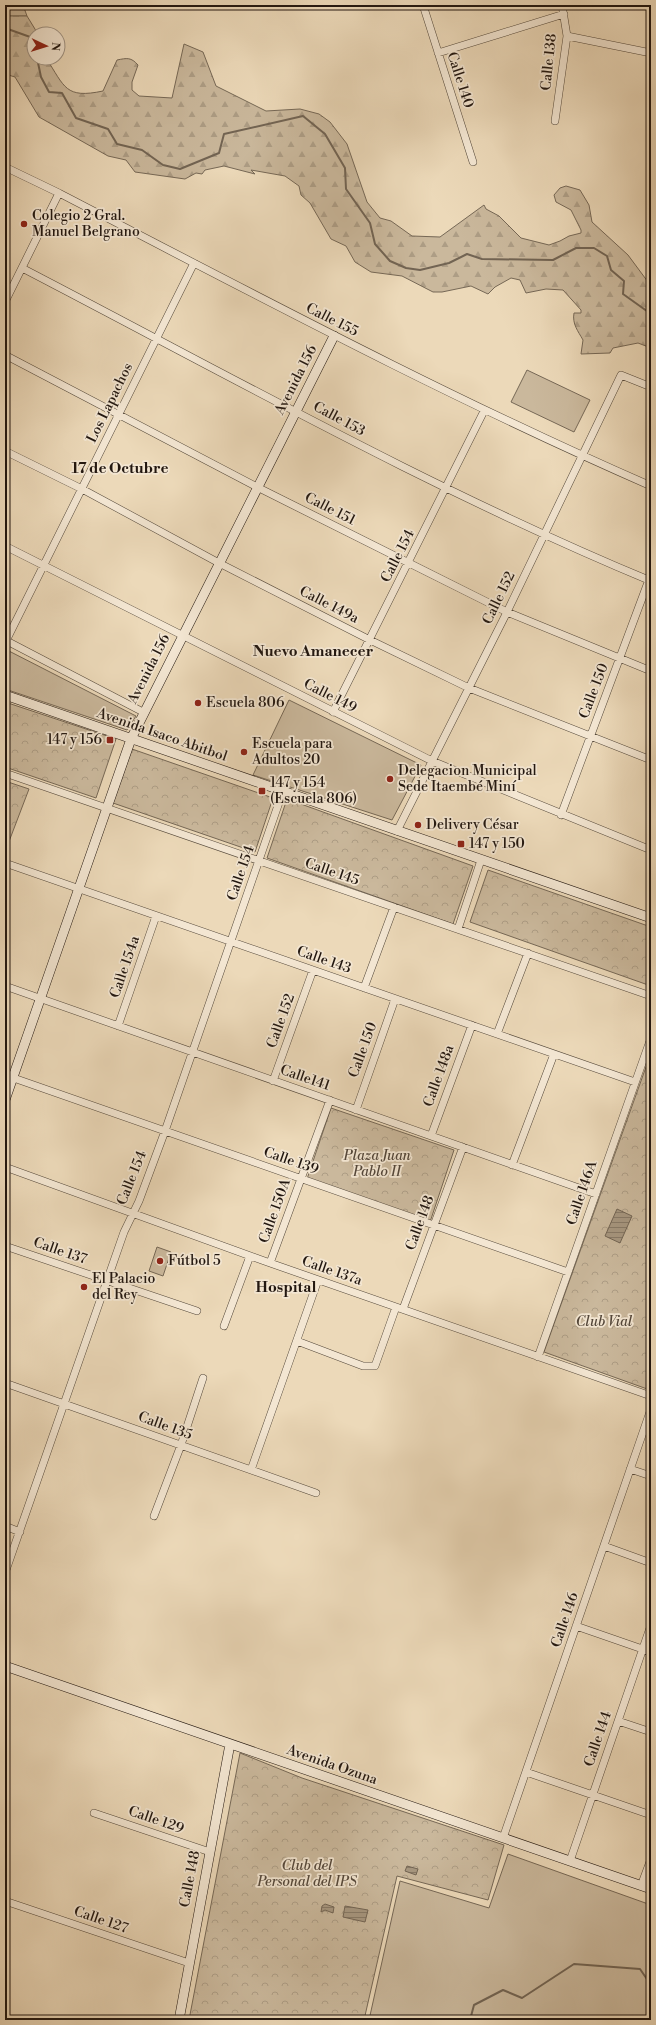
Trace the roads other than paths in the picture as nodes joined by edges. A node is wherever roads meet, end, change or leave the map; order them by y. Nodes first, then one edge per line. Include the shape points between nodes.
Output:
1 (423, 5) edge
2 (562, 5) edge
3 (564, 14) junction
4 (568, 36) junction
5 (438, 53) junction
6 (651, 53) edge
7 (555, 121) dead end
8 (473, 162) dead end
9 (5, 167) edge
10 (59, 193) junction
11 (194, 263) junction
12 (22, 268) junction
13 (5, 302) edge
14 (334, 336) junction
15 (157, 338) junction
16 (5, 355) edge
17 (651, 387) edge
18 (296, 411) junction
19 (484, 411) junction
20 (119, 414) junction
21 (5, 450) edge
22 (581, 456) junction
23 (651, 486) edge
24 (257, 487) junction
25 (82, 489) junction
26 (446, 489) junction
27 (544, 534) junction
28 (5, 546) edge
29 (219, 563) junction
30 (408, 563) junction
31 (43, 565) junction
32 (650, 579) edge
33 (507, 612) junction
34 (181, 636) junction
35 (370, 640) junction
36 (6, 641) edge
37 (620, 659) junction
38 (651, 671) edge
39 (469, 688) junction
40 (5, 695) edge
41 (143, 712) junction
42 (333, 712) junction
43 (591, 737) junction
44 (131, 739) junction
45 (651, 760) edge
46 (432, 761) junction
47 (5, 773) edge
48 (283, 792) junction
49 (107, 808) junction
50 (561, 815) junction
51 (397, 831) junction
52 (651, 850) edge
53 (259, 860) junction
54 (481, 860) junction
55 (5, 863) edge
56 (78, 889) junction
57 (394, 907) junction
58 (156, 916) junction
59 (651, 918) edge
60 (458, 929) junction
61 (232, 942) junction
62 (528, 953) junction
63 (313, 970) junction
64 (5, 986) edge
65 (364, 988) junction
66 (651, 996) edge
67 (40, 999) junction
68 (395, 999) junction
69 (472, 1025) junction
70 (118, 1026) junction
71 (497, 1034) junction
72 (651, 1038) edge
73 (191, 1052) junction
74 (554, 1054) junction
75 (9, 1076) edge
76 (273, 1080) junction
77 (635, 1082) junction
78 (5, 1100) edge
79 (330, 1100) junction
80 (356, 1110) junction
81 (164, 1131) junction
82 (431, 1136) junction
83 (463, 1147) junction
84 (512, 1165) junction
85 (5, 1167) edge
86 (301, 1179) junction
87 (596, 1194) junction
88 (133, 1212) junction
89 (434, 1225) junction
90 (5, 1246) edge
91 (250, 1256) junction
92 (270, 1263) junction
93 (568, 1272) junction
94 (107, 1280) junction
95 (318, 1280) junction
96 (399, 1308) junction
97 (197, 1311) dead end
98 (224, 1326) dead end
99 (297, 1341) junction
100 (538, 1357) junction
101 (203, 1378) dead end
102 (5, 1383) edge
103 (651, 1396) edge
104 (64, 1404) junction
105 (651, 1410) edge
106 (181, 1445) junction
107 (630, 1469) junction
108 (251, 1470) junction
109 (651, 1476) edge
110 (316, 1493) dead end
111 (154, 1516) dead end
112 (5, 1526) edge
113 (20, 1532) junction
114 (604, 1546) junction
115 (651, 1563) edge
116 (5, 1573) edge
117 (651, 1625) edge
118 (576, 1626) junction
119 (643, 1649) junction
120 (651, 1652) edge
121 (5, 1666) edge
122 (618, 1721) junction
123 (651, 1732) edge
124 (230, 1744) junction
125 (526, 1772) junction
126 (593, 1795) junction
127 (94, 1812) dead end
128 (651, 1815) edge
129 (503, 1838) junction
130 (210, 1852) junction
131 (651, 1858) edge
132 (570, 1861) junction
133 (642, 1886) junction
134 (651, 1890) edge
135 (5, 1901) edge
136 (189, 1963) junction
137 (179, 2020) edge

1 - 5 street, Calle 140
2 - 3 street, Calle 138
3 - 4 street, Calle 138
3 - 5 street
4 - 6 street
4 - 7 street, Calle 138
5 - 8 street, Calle 140
9 - 10 street, Calle 155
10 - 11 street, Calle 155
10 - 12 street
11 - 14 street, Calle 155
11 - 15 street, Los Lapachos
12 - 13 street
12 - 15 street, Calle 153
14 - 18 main road, Avenida 156
14 - 19 street, Calle 155
15 - 18 street, Calle 153
15 - 20 street, Los Lapachos
16 - 20 street, Calle 151
17 - 22 street, Calle 152 via 621,375
18 - 24 main road, Avenida 156
18 - 26 street, Calle 153
19 - 22 street, Calle 155
19 - 26 street, Calle 154
20 - 24 street, Calle 151
20 - 25 street, Los Lapachos
21 - 25 street, Calle 149a
22 - 23 street, Calle 155
22 - 27 street, Calle 152
24 - 29 main road, Avenida 156
24 - 30 street, Calle 151
25 - 29 street, Calle 149a
25 - 31 street, Los Lapachos
26 - 27 street, Calle 153
26 - 30 street, Calle 154
27 - 32 street, Calle 153
27 - 33 street, Calle 152
28 - 31 street, Calle 149
29 - 34 main road, Avenida 156
29 - 35 street, Calle 149a
30 - 33 street, Calle 151
30 - 35 street, Calle 154
31 - 34 street, Calle 149
31 - 36 street, Los Lapachos
32 - 37 street, Calle 150
33 - 37 street, Calle 151
33 - 39 street, Calle 152
34 - 41 main road, Avenida 156
34 - 42 street, Calle 149
35 - 39 street, Calle 149a
35 - 42 street, Calle 154
36 - 41 street
37 - 38 street, Calle 151
37 - 43 street, Calle 150
39 - 43 street, Calle 149a
39 - 46 street, Calle 152
40 - 44 main road, Avenida Isaco Abitbol
41 - 44 main road, Avenida 156
42 - 46 street, Calle 149
43 - 45 street, Calle 149a
43 - 50 street, Calle 150
44 - 48 main road, Avenida Isaco Abitbol
44 - 49 main road, Avenida 156
46 - 50 street, Calle 149
46 - 51 street, Calle 152
47 - 49 street, Calle 145
48 - 51 main road, Avenida Isaco Abitbol
48 - 53 street, Calle 154
49 - 53 street, Calle 145
49 - 56 main road, Avenida 156
50 - 52 street, Calle 149
51 - 54 main road, Avenida Isaco Abitbol
53 - 57 street, Calle 145
53 - 61 street, Calle 154
54 - 59 main road, Avenida Isaco Abitbol
54 - 60 street
55 - 56 street, Calle 143
56 - 58 street, Calle 143
56 - 67 main road, Avenida 156
57 - 60 street, Calle 145
57 - 65 street
58 - 61 street, Calle 143
58 - 70 street, Calle 154a
60 - 62 street, Calle 145
61 - 63 street, Calle 143
61 - 73 street, Calle 154
62 - 66 street, Calle 145
62 - 71 street
63 - 65 street, Calle 143
63 - 76 street, Calle 152
64 - 67 street, Calle141
65 - 68 street, Calle 143
67 - 70 street, Calle141
67 - 75 main road, Avenida 156
68 - 69 street, Calle 143
68 - 80 street, Calle 150
69 - 71 street, Calle 143
69 - 82 street, Calle 148a
70 - 73 street, Calle141
71 - 74 street, Calle 143
72 - 77 street, Calle 146A
73 - 76 street, Calle141
73 - 81 street, Calle 154
74 - 77 street, Calle 143
74 - 84 street
75 - 78 main road, Avenida 156
75 - 81 street, Calle 139
76 - 79 street, Calle141
77 - 87 street, Calle 146A
79 - 80 street, Calle141
79 - 86 street, Calle 150A
80 - 82 street, Calle141
81 - 86 street, Calle 139
81 - 88 street, Calle 154
82 - 83 street, Calle141
83 - 84 street, Calle141
83 - 89 street, Calle 148
84 - 87 street, Calle141
85 - 88 street, Calle 137a
86 - 89 street, Calle 139
86 - 92 street, Calle 150A
87 - 93 street, Calle 146A
88 - 91 street, Calle 137a
88 - 94 street, Calle 154
89 - 93 street, Calle 139
89 - 96 street, Calle 148
90 - 94 street, Calle 137
91 - 92 street, Calle 137a
91 - 98 street
92 - 95 street, Calle 137a
93 - 100 street, Calle 146A
94 - 97 street, Calle 137
94 - 104 street, Calle 154
95 - 96 street, Calle 137a
95 - 99 street
96 - 99 street, Calle 148 via 375,1366 363,1366
96 - 100 street, Calle 137a
99 - 108 street
100 - 103 street, Calle 137a
101 - 106 street
102 - 104 street, Calle 135
104 - 106 street, Calle 135
104 - 113 street, Calle 154
105 - 107 street, Calle 146
106 - 108 street, Calle 135
106 - 111 street
107 - 109 street
107 - 114 street, Calle 146
108 - 110 street, Calle 135
112 - 113 street
113 - 116 street, Calle 154
114 - 115 street
114 - 118 street, Calle 146
117 - 119 street, Calle 144
118 - 119 street
118 - 125 street, Calle 146
119 - 120 street
119 - 122 street, Calle 144
121 - 124 main road, Avenida Ozuna
122 - 123 street
122 - 126 street, Calle 144
124 - 129 main road, Avenida Ozuna
124 - 130 main road, Calle 148
125 - 126 street
125 - 129 street, Calle 146
126 - 128 street
126 - 132 street, Calle 144
127 - 130 street, Calle 129
129 - 132 main road, Avenida Ozuna
130 - 136 main road, Calle 148
131 - 133 street
132 - 133 main road, Avenida Ozuna
133 - 134 main road, Avenida Ozuna
135 - 136 street, Calle 127
136 - 137 main road, Calle 148

